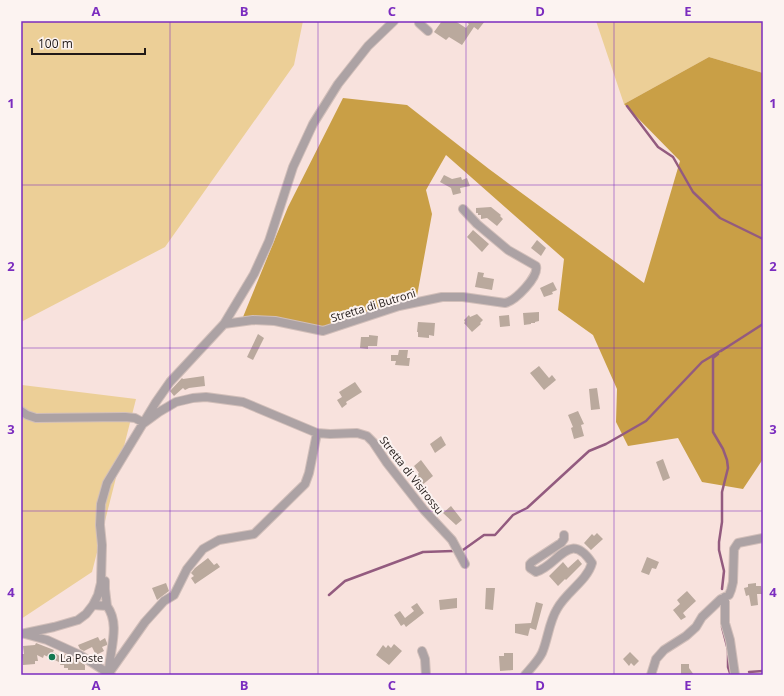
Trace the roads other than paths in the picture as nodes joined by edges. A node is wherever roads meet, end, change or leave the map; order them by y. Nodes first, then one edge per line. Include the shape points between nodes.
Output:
1 (394, 21) edge
2 (420, 21) edge
3 (428, 31) dead end
4 (463, 209) dead end
5 (224, 324) junction
6 (21, 411) edge
7 (144, 423) junction
8 (317, 432) junction
9 (564, 535) dead end
10 (763, 538) edge
11 (465, 564) dead end
12 (102, 570) junction
13 (725, 597) junction
14 (93, 605) junction
15 (107, 606) junction
16 (23, 634) edge
17 (422, 651) dead end
18 (109, 674) edge
19 (426, 675) edge
20 (525, 675) edge
21 (651, 675) edge
22 (735, 675) edge

1 - 5 street via 368,46 313,124 293,168 270,241 254,274
2 - 3 street via 419,23
4 - 5 street, Stretta di Butroni via 508,250 536,266 536,273 526,287 510,302 442,297 399,306 324,331 274,321 253,320
5 - 7 street via 170,382
6 - 7 street via 36,418 125,417 135,418
7 - 8 street, Stretta di Visirossu via 176,402 206,397 243,402
7 - 12 street via 107,483 101,504
8 - 11 street, Stretta di Visirossu via 357,433 368,436 424,510 452,540
8 - 18 street via 305,484 254,534 219,540 203,549 187,569 174,595 164,601 145,622
9 - 20 street via 561,543 532,562 530,568 536,572 542,570 567,549 573,548 578,549 592,563 590,570 556,609 542,653
10 - 13 street via 738,542 735,545 733,582 729,595
12 - 14 street via 98,595
12 - 15 street via 106,577
13 - 21 street via 702,617 691,632 664,650 656,659
13 - 22 street via 725,623
14 - 15 street
14 - 16 street via 78,620
15 - 18 street via 111,612 113,630
16 - 18 street via 47,640 80,655
17 - 19 street

